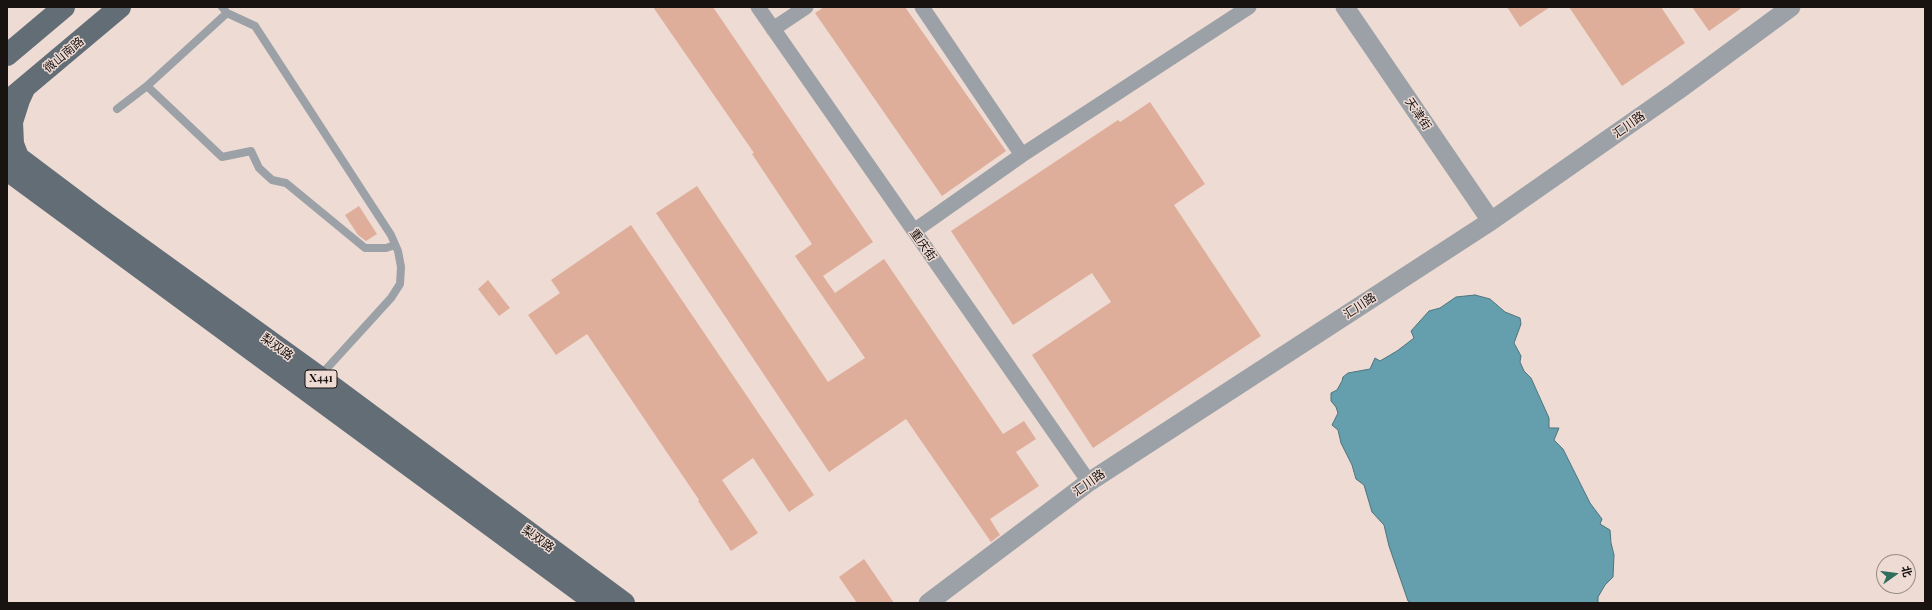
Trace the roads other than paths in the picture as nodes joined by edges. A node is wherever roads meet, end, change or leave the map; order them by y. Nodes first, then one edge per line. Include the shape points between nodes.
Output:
1 (64, 7) edge
2 (120, 7) edge
3 (758, 7) edge
4 (806, 7) edge
5 (922, 7) edge
6 (1249, 7) edge
7 (1345, 7) edge
8 (1791, 7) edge
9 (224, 10) edge
10 (773, 29) junction
11 (7, 55) edge
12 (147, 86) junction
13 (16, 92) edge
14 (7, 102) edge
15 (117, 109) dead end
16 (1022, 155) junction
17 (10, 164) edge
18 (1491, 221) junction
19 (914, 232) junction
20 (395, 244) junction
21 (319, 377) junction
22 (1089, 482) junction
23 (596, 603) edge
24 (624, 603) edge
25 (928, 603) edge

1 - 11 main road
2 - 13 main road, 微山南路
3 - 10 street, 重庆街
4 - 10 street
5 - 16 street
6 - 16 street
7 - 18 street, 天津街
8 - 18 street, 汇川路
9 - 12 lane
9 - 20 lane via 255,26
10 - 19 street, 重庆街
12 - 15 lane
12 - 20 lane via 222,157 251,151 259,168 272,180 286,183 365,248 386,248
13 - 14 main road, 微山南路
13 - 17 main road via 19,100 12,122 13,144
16 - 19 street
17 - 21 main road, 梨双路 / X441 via 96,216
17 - 23 main road, 梨双路 / X441
18 - 22 street, 汇川路
19 - 22 street, 重庆街
20 - 21 lane via 401,268 400,284 391,298
21 - 24 main road, 梨双路 / X441
22 - 25 street, 汇川路

